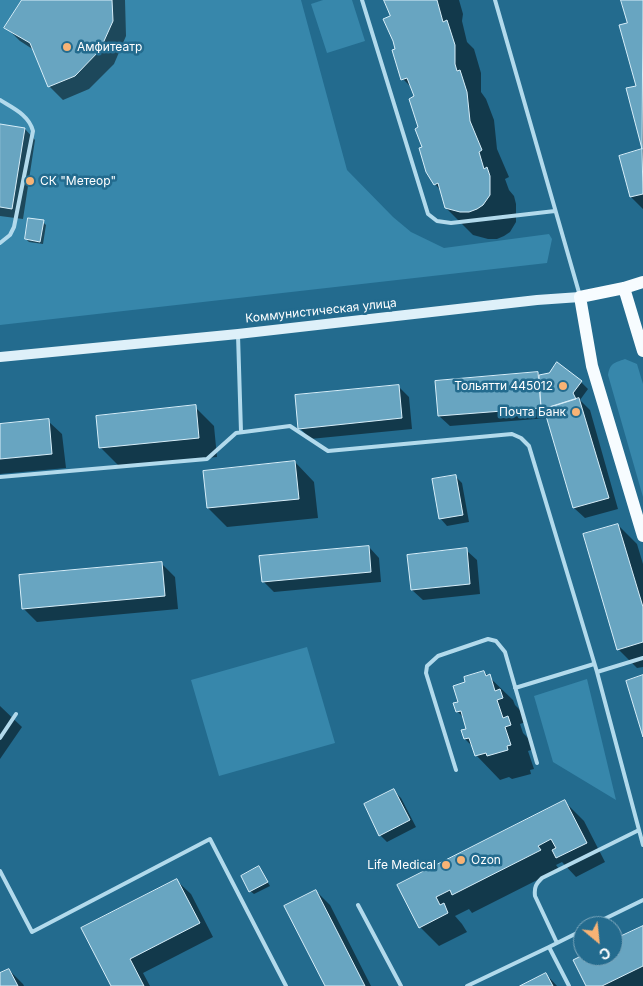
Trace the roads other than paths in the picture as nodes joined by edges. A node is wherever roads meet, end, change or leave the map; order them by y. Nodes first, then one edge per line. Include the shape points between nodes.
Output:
1 (362, 0) edge
2 (495, 0) edge
3 (0, 100) edge
4 (555, 210) junction
5 (0, 243) edge
6 (643, 282) edge
7 (624, 288) junction
8 (580, 297) junction
9 (238, 334) junction
10 (643, 351) edge
11 (0, 357) edge
12 (241, 432) junction
13 (0, 477) edge
14 (643, 536) edge
15 (643, 658) edge
16 (594, 664) junction
17 (596, 672) junction
18 (515, 688) junction
19 (16, 714) dead end
20 (0, 738) edge
21 (537, 763) dead end
22 (456, 770) dead end
23 (639, 830) junction
24 (643, 846) edge
25 (0, 871) edge
26 (643, 900) edge
27 (358, 905) dead end
28 (610, 916) edge
29 (573, 935) edge
30 (557, 943) junction
31 (549, 947) junction
32 (286, 986) edge
33 (401, 986) edge
34 (467, 986) edge
35 (569, 986) edge

1 - 4 lane via 428,214 437,221 451,223
2 - 4 lane
3 - 5 lane via 26,117 32,131 14,227
4 - 8 lane
6 - 7 main road, Коммунистическая улица
7 - 8 main road, Коммунистическая улица
7 - 10 main road
8 - 9 main road, Коммунистическая улица
8 - 14 main road via 592,366
9 - 11 main road, Коммунистическая улица
9 - 12 lane
12 - 13 lane via 207,459
12 - 16 lane via 290,426 328,451 512,434 521,438 533,457
15 - 17 lane
16 - 17 lane
16 - 18 lane
17 - 23 lane
18 - 21 lane
18 - 22 lane via 505,652 496,641 488,640 438,656 427,666 426,673
19 - 20 lane
23 - 24 lane
23 - 30 lane via 537,883 535,896
25 - 32 lane via 32,932 210,839
26 - 28 lane
27 - 33 lane
29 - 30 lane
30 - 31 lane
31 - 34 lane
31 - 35 lane

